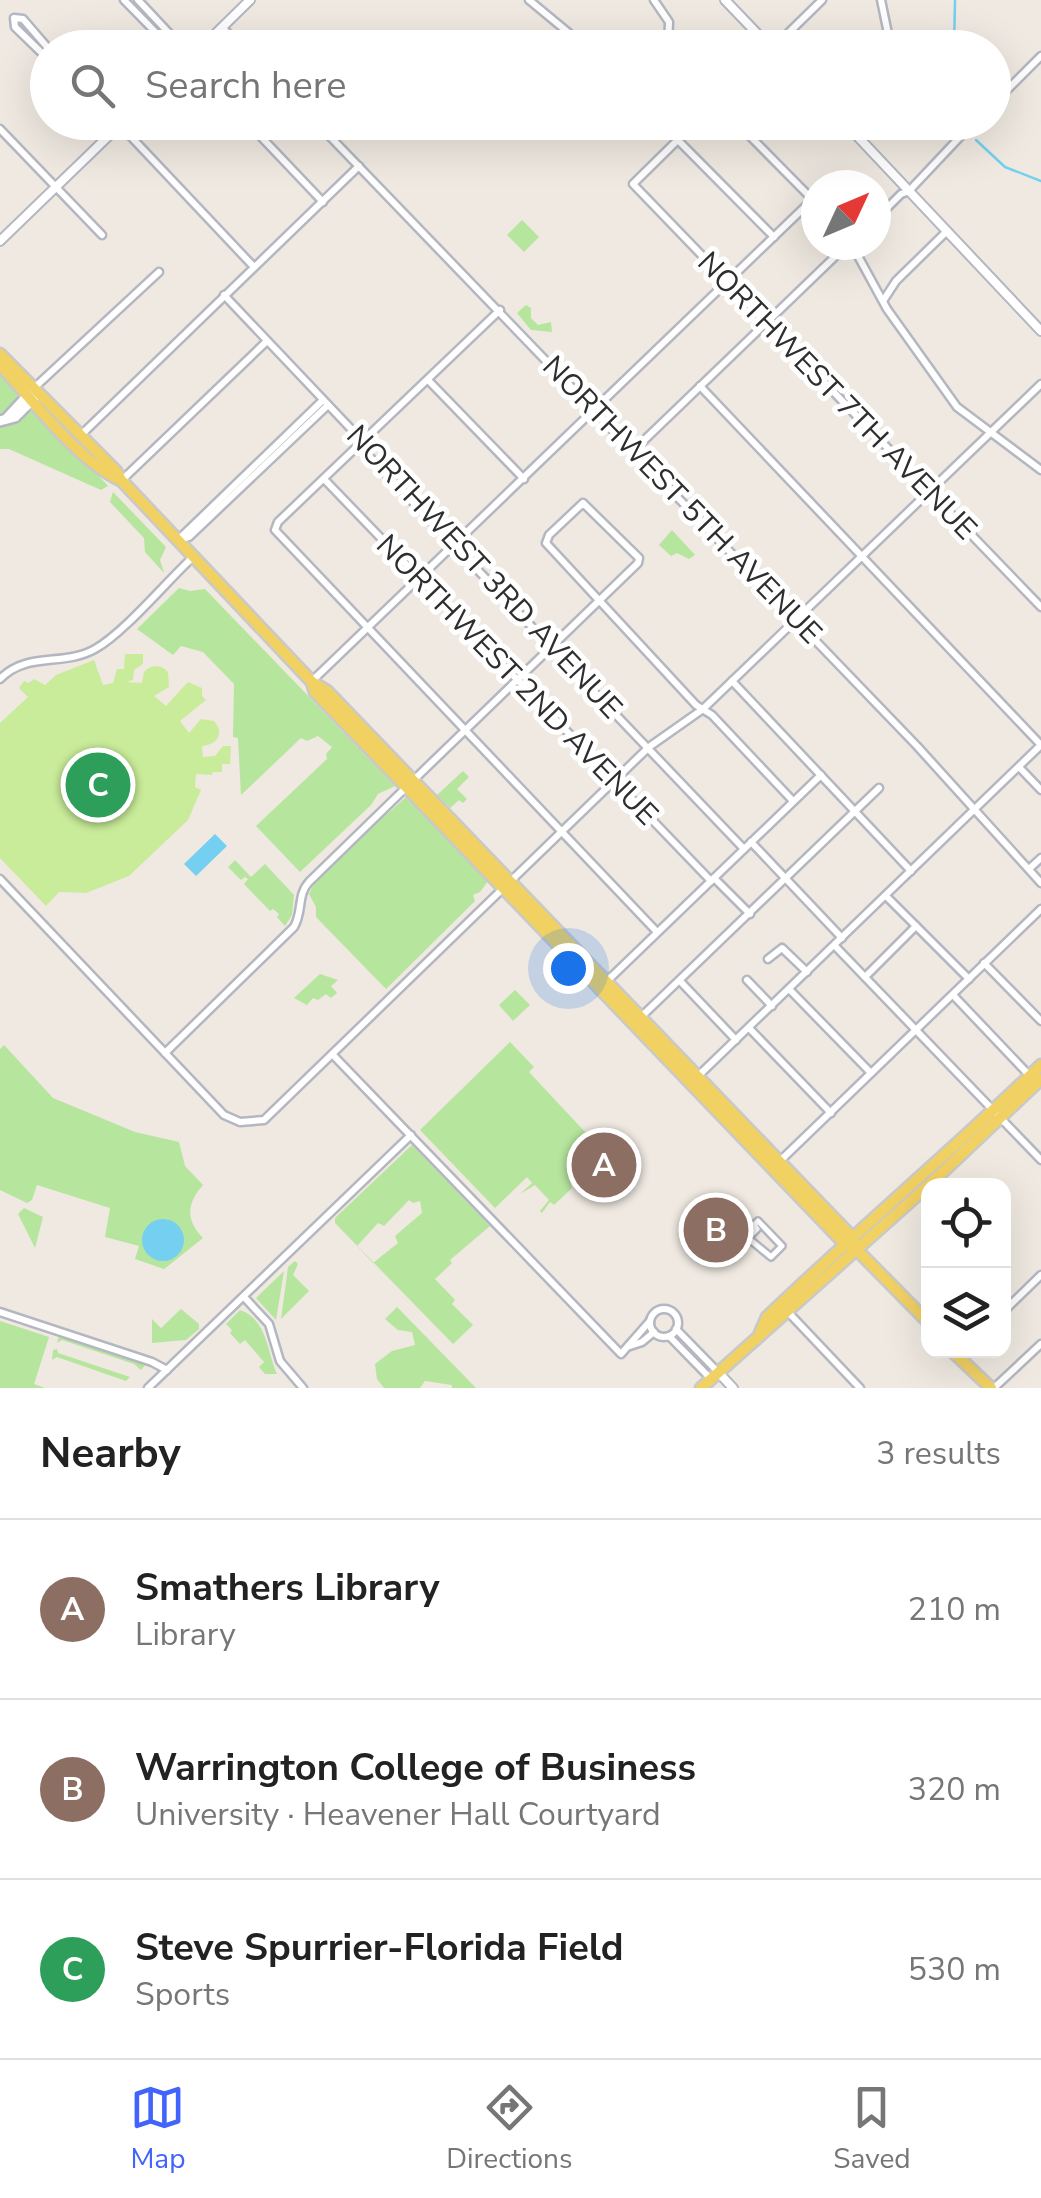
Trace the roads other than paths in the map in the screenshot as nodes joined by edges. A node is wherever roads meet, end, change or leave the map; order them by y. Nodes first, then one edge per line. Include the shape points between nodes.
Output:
1 (124, 0) edge
2 (138, 0) edge
3 (250, 0) edge
4 (654, 0) edge
5 (725, 0) edge
6 (822, 0) edge
7 (881, 0) edge
8 (532, 1) edge
9 (222, 27) junction
10 (32, 30) edge
11 (153, 30) edge
12 (167, 30) edge
13 (219, 30) edge
14 (225, 30) edge
15 (566, 30) edge
16 (669, 30) edge
17 (754, 30) edge
18 (791, 30) edge
19 (887, 30) edge
20 (30, 41) edge
21 (1041, 56) edge
22 (1011, 86) edge
23 (0, 129) edge
24 (102, 140) edge
25 (135, 140) edge
26 (264, 140) edge
27 (334, 140) edge
28 (754, 140) edge
29 (861, 140) edge
30 (957, 140) edge
31 (677, 141) joint
32 (359, 166) junction
33 (56, 187) junction
34 (801, 189) edge
35 (909, 191) junction
36 (322, 202) junction
37 (891, 204) edge
38 (801, 213) edge
39 (946, 231) junction
40 (102, 235) dead end
41 (774, 237) junction
42 (0, 241) edge
43 (834, 260) edge
44 (859, 260) edge
45 (254, 268) junction
46 (159, 272) dead end
47 (728, 282) junction
48 (224, 295) junction
49 (883, 301) junction
50 (500, 310) junction
51 (766, 322) junction
52 (1041, 331) edge
53 (268, 341) junction
54 (0, 354) edge
55 (0, 365) edge
56 (428, 380) junction
57 (1041, 384) edge
58 (700, 386) junction
59 (35, 392) junction
60 (326, 402) junction
61 (595, 410) junction
62 (3, 420) edge
63 (990, 433) junction
64 (80, 436) junction
65 (360, 443) junction
66 (634, 450) junction
67 (1041, 470) edge
68 (324, 479) junction
69 (524, 479) junction
70 (121, 480) junction
71 (929, 492) junction
72 (178, 541) junction
73 (455, 544) junction
74 (861, 556) junction
75 (194, 557) junction
76 (419, 579) junction
77 (598, 602) junction
78 (1041, 607) edge
79 (796, 620) junction
80 (368, 628) junction
81 (552, 646) junction
82 (0, 679) edge
83 (516, 679) junction
84 (732, 681) junction
85 (312, 682) junction
86 (703, 709) junction
87 (464, 729) junction
88 (1041, 745) edge
89 (649, 747) junction
90 (1019, 767) junction
91 (820, 775) junction
92 (614, 782) junction
93 (409, 783) junction
94 (879, 788) dead end
95 (1041, 790) edge
96 (794, 800) junction
97 (975, 810) junction
98 (854, 812) junction
99 (561, 830) junction
100 (751, 842) junction
101 (744, 848) junction
102 (1041, 858) edge
103 (1028, 870) junction
104 (912, 871) junction
105 (0, 878) edge
106 (713, 879) junction
107 (786, 880) junction
108 (1041, 883) edge
109 (506, 885) junction
110 (886, 896) junction
111 (1041, 909) edge
112 (750, 914) junction
113 (916, 926) junction
114 (657, 932) junction
115 (842, 938) junction
116 (836, 946) junction
117 (768, 958) dead end
118 (984, 963) junction
119 (807, 972) junction
120 (864, 977) junction
121 (969, 979) junction
122 (747, 980) dead end
123 (680, 981) junction
124 (603, 985) junction
125 (789, 989) junction
126 (953, 995) junction
127 (772, 1006) junction
128 (641, 1016) junction
129 (1041, 1021) edge
130 (749, 1028) junction
131 (916, 1030) junction
132 (736, 1040) junction
133 (164, 1052) junction
134 (333, 1054) junction
135 (1041, 1065) edge
136 (871, 1074) junction
137 (1036, 1077) edge
138 (695, 1080) junction
139 (830, 1113) junction
140 (997, 1114) junction
141 (411, 1135) junction
142 (1041, 1160) edge
143 (780, 1161) junction
144 (758, 1221) joint
145 (850, 1242) junction
146 (1041, 1275) edge
147 (244, 1297) junction
148 (1011, 1304) edge
149 (0, 1312) edge
150 (788, 1312) junction
151 (921, 1315) edge
152 (650, 1321) junction
153 (676, 1329) junction
154 (654, 1332) junction
155 (759, 1334) junction
156 (668, 1336) junction
157 (1041, 1344) edge
158 (629, 1346) junction
159 (964, 1358) edge
160 (166, 1370) junction
161 (716, 1380) edge
162 (148, 1388) edge
163 (303, 1388) edge
164 (701, 1388) edge
165 (733, 1388) edge
166 (860, 1388) edge
167 (992, 1388) edge

1 - 11 street
2 - 12 street
3 - 9 street
4 - 16 street
5 - 17 street
6 - 18 street
7 - 19 street
8 - 15 street
9 - 13 street
9 - 14 street
10 - 20 street via 14,18
21 - 22 street
23 - 33 street
24 - 33 street
25 - 45 street
26 - 36 street
27 - 32 street, NORTHWEST 5TH AVENUE
28 - 34 street
29 - 35 street
30 - 35 street
31 - 41 street
31 - 47 street, NORTHWEST 7TH AVENUE via 633,184
32 - 36 street
32 - 50 street, NORTHWEST 5TH AVENUE
33 - 40 street
33 - 42 street
35 - 37 street
35 - 39 street
36 - 45 street
38 - 41 street
39 - 49 street
39 - 52 street
41 - 47 street
43 - 51 street
44 - 49 street
45 - 48 street
46 - 59 street
47 - 51 street, NORTHWEST 7TH AVENUE
47 - 61 street
48 - 53 street, NORTHWEST 3RD AVENUE
48 - 64 street
49 - 63 street via 958,406
50 - 56 street
50 - 61 street, NORTHWEST 5TH AVENUE
51 - 58 street
51 - 71 street, NORTHWEST 7TH AVENUE
53 - 60 street, NORTHWEST 3RD AVENUE
53 - 70 street
54 - 59 main road
55 - 59 main road
56 - 65 street
56 - 69 street
57 - 63 street
58 - 66 street
58 - 74 street
59 - 62 main road
59 - 64 main road
59 - 70 main road via 85,454
60 - 65 street, NORTHWEST 3RD AVENUE
60 - 72 street
61 - 66 street, NORTHWEST 5TH AVENUE
61 - 69 street
63 - 67 street
63 - 71 street
64 - 70 main road
65 - 68 street
65 - 73 street, NORTHWEST 3RD AVENUE
66 - 79 street, NORTHWEST 5TH AVENUE
68 - 76 street, NORTHWEST 2ND AVENUE
68 - 80 street via 275,528
69 - 73 street
70 - 72 main road
71 - 74 street
71 - 78 street, NORTHWEST 7TH AVENUE
72 - 75 main road
73 - 76 street
73 - 81 street, NORTHWEST 3RD AVENUE
74 - 79 street
74 - 88 street
75 - 82 street via 96,649 22,663
75 - 85 main road
76 - 80 street
76 - 83 street, NORTHWEST 2ND AVENUE
77 - 77 street via 546,543 583,503 639,558
77 - 81 street
77 - 86 street
79 - 84 street
79 - 97 street, NORTHWEST 5TH AVENUE
80 - 85 street
80 - 87 street
81 - 83 street
81 - 89 street, NORTHWEST 3RD AVENUE
83 - 87 street
83 - 92 street, NORTHWEST 2ND AVENUE
84 - 86 street
84 - 91 street
85 - 93 main road
86 - 89 street
86 - 96 street
87 - 93 street
87 - 99 street
88 - 90 street
89 - 92 street
89 - 101 street, NORTHWEST 3RD AVENUE
90 - 95 street
90 - 97 street
91 - 96 street
91 - 98 street
92 - 99 street
92 - 106 street, NORTHWEST 2ND AVENUE
93 - 109 main road
93 - 133 street via 302,890 291,930
94 - 98 street
96 - 100 street
97 - 103 street, NORTHWEST 5TH AVENUE
97 - 104 street
98 - 104 street
98 - 107 street
99 - 109 street
99 - 114 street
100 - 101 street
100 - 107 street
101 - 106 street
102 - 103 street
103 - 108 street, NORTHWEST 5TH AVENUE
104 - 110 street
105 - 133 street
106 - 112 street, NORTHWEST 2ND AVENUE
106 - 114 street
107 - 112 street
107 - 115 street
109 - 124 main road
109 - 134 street
110 - 113 street
110 - 115 street
111 - 118 street
112 - 123 street
113 - 120 street
113 - 121 street
114 - 124 street
115 - 116 street
116 - 119 street
116 - 120 street
117 - 119 street via 782,948
118 - 121 street
118 - 129 street
119 - 125 street
120 - 131 street
121 - 126 street
122 - 127 street
123 - 128 street
123 - 132 street
124 - 128 main road
124 - 138 main road
125 - 127 street
125 - 136 street
126 - 131 street
126 - 137 street
127 - 130 street
128 - 138 main road
130 - 132 street
130 - 139 street
131 - 136 street
131 - 140 street
132 - 138 street
133 - 134 street via 224,1115 253,1122 267,1118
134 - 141 street
135 - 137 main road
136 - 139 street
137 - 140 main road
138 - 143 main road
138 - 145 main road
139 - 143 street
140 - 142 street
140 - 145 main road
141 - 147 street
141 - 158 street via 621,1354
143 - 145 main road
144 - 144 street via 748,1238 771,1257 782,1246
145 - 150 main road
145 - 151 main road
145 - 155 main road via 767,1317
146 - 148 street
147 - 160 street
147 - 163 street via 269,1324 280,1361
149 - 160 street
150 - 155 main road
150 - 166 street
152 - 153 street via 668,1310 676,1316
152 - 154 street
152 - 158 street
153 - 156 street
153 - 161 street
154 - 156 street
154 - 158 street
155 - 161 main road
156 - 161 street
157 - 167 street
159 - 167 main road
160 - 162 street
161 - 164 main road
161 - 165 street

